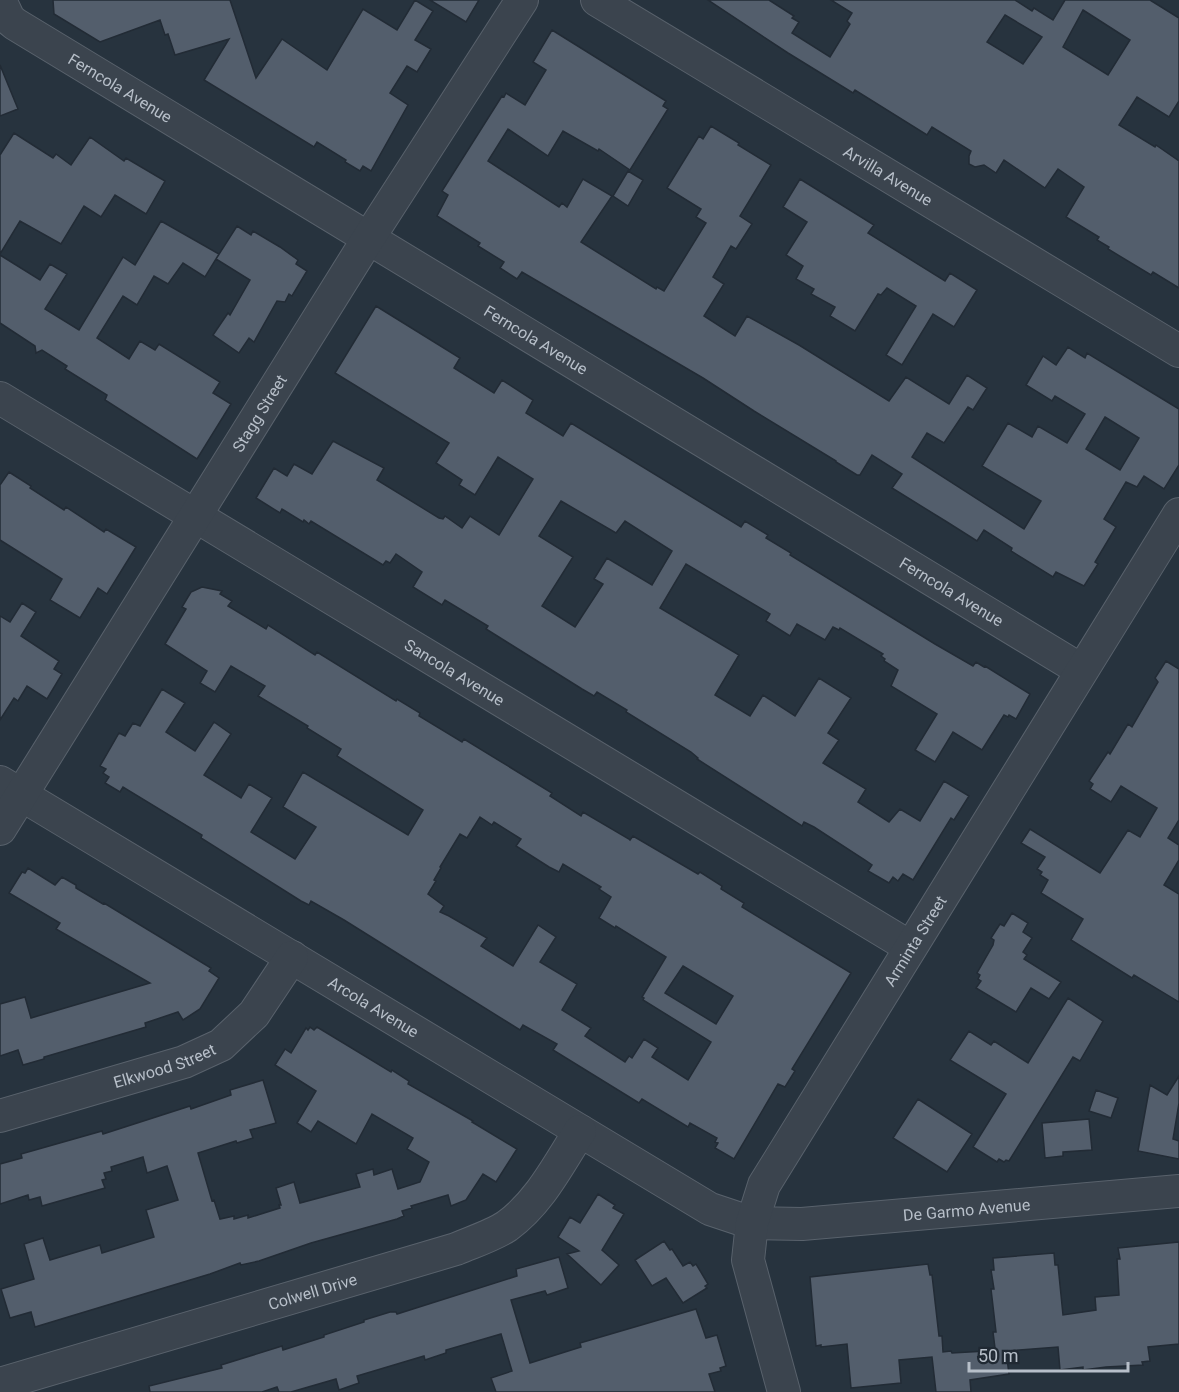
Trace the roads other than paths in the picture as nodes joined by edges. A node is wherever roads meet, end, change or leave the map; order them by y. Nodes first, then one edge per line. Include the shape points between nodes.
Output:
1 (0, 0) edge
2 (522, 0) edge
3 (597, 0) edge
4 (368, 239) junction
5 (1179, 351) edge
6 (0, 398) edge
7 (1179, 514) edge
8 (196, 518) junction
9 (1081, 670) junction
10 (11, 789) edge
11 (0, 829) edge
12 (910, 947) junction
13 (292, 957) junction
14 (0, 1116) edge
15 (580, 1131) junction
16 (1179, 1191) edge
17 (752, 1222) junction
18 (0, 1384) edge
19 (784, 1392) edge

1 - 4 street, Ferncola Avenue via 15,24
2 - 4 street, Stagg Street
3 - 5 street, Arvilla Avenue
4 - 8 street, Stagg Street
4 - 9 street, Ferncola Avenue
6 - 8 street, Sancola Avenue
7 - 9 street, Arminta Street
8 - 10 street, Stagg Street
8 - 12 street, Sancola Avenue
9 - 12 street, Arminta Street
10 - 11 street, Stagg Street
10 - 13 street, Arcola Avenue
12 - 17 street, Arminta Street via 764,1185
13 - 14 street, Elkwood Street via 254,1014 220,1045 184,1062
13 - 15 street, Arcola Avenue
15 - 17 street, Arcola Avenue via 710,1209
15 - 18 street, Colwell Drive via 548,1183 526,1209 505,1227 456,1249
16 - 17 street, De Garmo Avenue via 802,1224
17 - 19 street, Arminta Street via 748,1260

